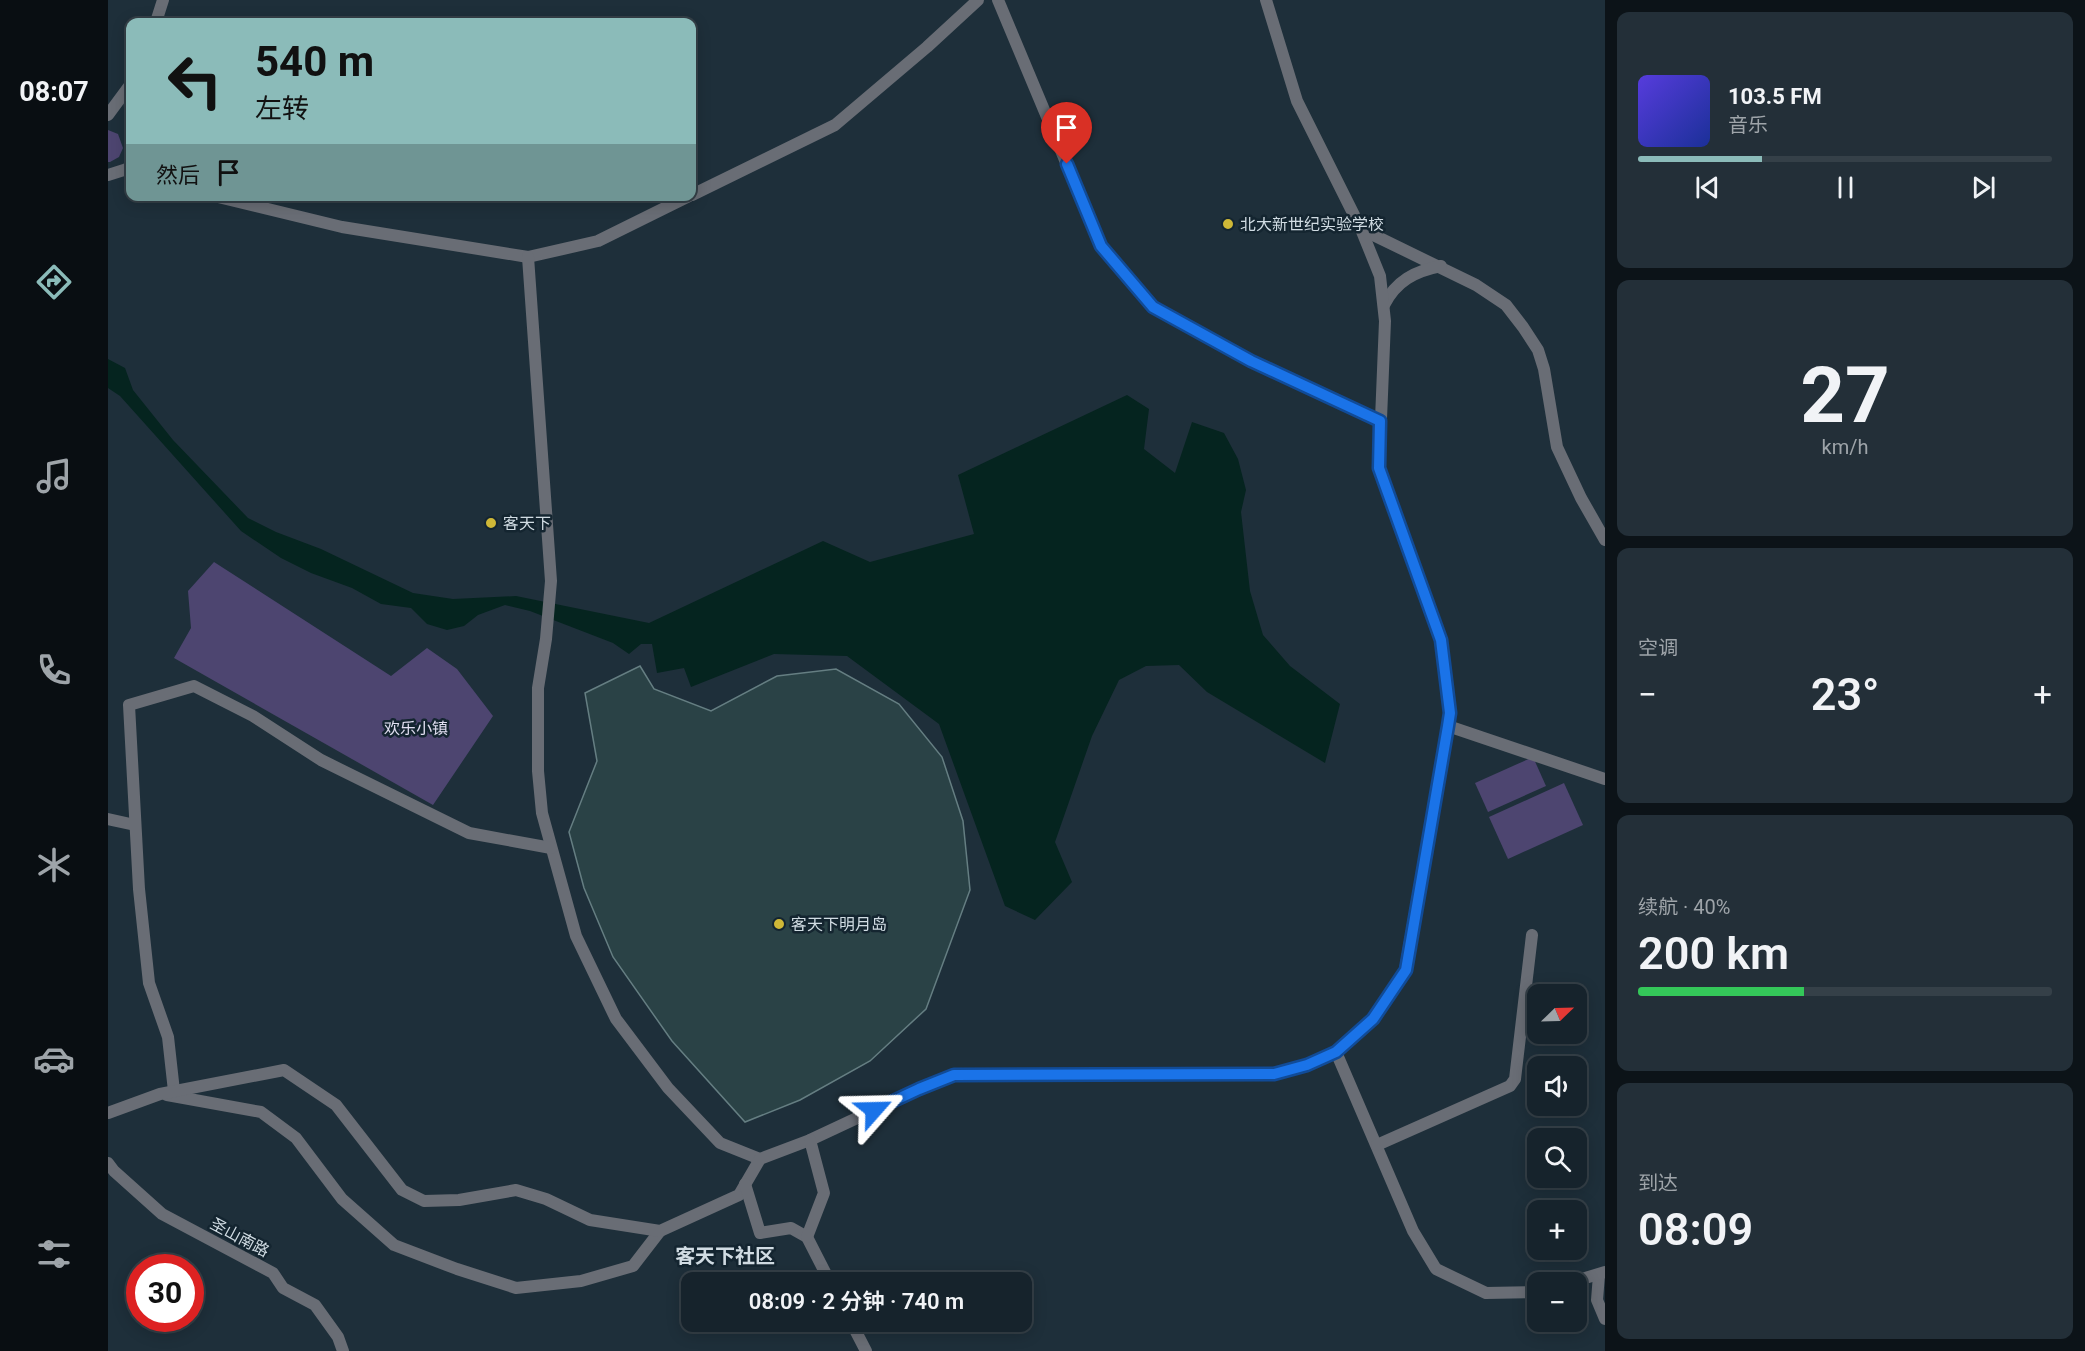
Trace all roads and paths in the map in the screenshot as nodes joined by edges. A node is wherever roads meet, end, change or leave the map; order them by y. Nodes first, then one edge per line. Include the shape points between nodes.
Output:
1 (163, 0) edge
2 (978, 0) edge
3 (998, 0) edge
4 (1266, 0) edge
5 (157, 18) edge
6 (126, 92) edge
7 (108, 114) edge
8 (126, 169) edge
9 (108, 174) edge
10 (696, 193) edge
11 (235, 201) edge
12 (680, 201) edge
13 (1361, 229) junction
14 (528, 257) junction
15 (1441, 266) junction
16 (1384, 305) junction
17 (1380, 421) junction
18 (1605, 540) edge
19 (1448, 726) junction
20 (1605, 778) edge
21 (108, 819) edge
22 (135, 825) junction
23 (552, 848) junction
24 (1532, 935) dead end
25 (1336, 1052) junction
26 (174, 1091) junction
27 (160, 1094) junction
28 (108, 1113) edge
29 (810, 1140) junction
30 (1377, 1145) junction
31 (760, 1159) junction
32 (108, 1163) edge
33 (745, 1184) junction
34 (660, 1231) junction
35 (807, 1237) junction
36 (826, 1272) edge
37 (1602, 1274) edge
38 (1587, 1278) edge
39 (1527, 1292) edge
40 (1605, 1319) edge
41 (856, 1332) edge
42 (343, 1351) edge
43 (866, 1351) edge

1 - 5 street
2 - 10 street via 835,124
3 - 17 street via 1101,246 1153,307 1251,361
4 - 13 street via 1297,101
6 - 7 street
8 - 9 street
11 - 14 street via 342,227
12 - 14 street via 598,241
13 - 15 street
13 - 16 street via 1380,276
14 - 23 street via 551,581 538,688 537,771 542,813
15 - 16 street via 1405,280 1391,292
15 - 18 street via 1506,305 1538,350 1557,447
16 - 17 street
17 - 19 street via 1379,468 1441,640 1450,713
19 - 20 street
19 - 25 street via 1406,970 1373,1019
21 - 22 street
22 - 23 street via 129,705 194,686 253,716 321,760 469,833
22 - 26 street via 149,983 168,1037
23 - 31 street via 576,936 616,1019 668,1088 720,1143
24 - 30 street via 1515,1079 1510,1086
25 - 29 street via 1274,1074 954,1075
25 - 30 street
26 - 27 street
26 - 34 street via 284,1070 336,1105 402,1190 424,1201 459,1200 516,1190 590,1220
27 - 28 street
27 - 34 street via 261,1112 296,1138 342,1199 394,1245 516,1288 580,1281 633,1266
29 - 31 street
29 - 35 street via 824,1193
30 - 39 street via 1413,1231 1436,1269 1486,1293
31 - 33 street
32 - 42 street, 圣山南路 via 162,1214 273,1274 283,1288 315,1305 338,1337
33 - 34 street via 739,1195
33 - 35 street via 760,1233 791,1228
35 - 36 street
37 - 38 street
37 - 40 street via 1597,1300
41 - 43 street

